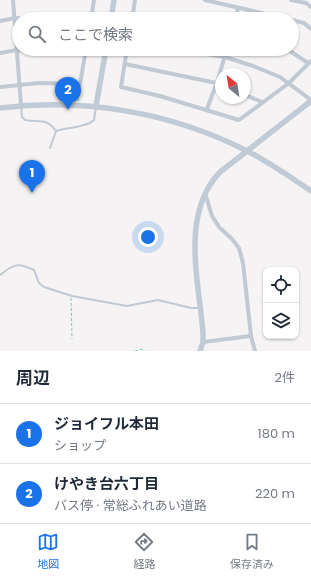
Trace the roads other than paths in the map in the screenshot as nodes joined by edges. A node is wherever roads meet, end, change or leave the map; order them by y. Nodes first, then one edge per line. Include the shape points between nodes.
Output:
1 (13, 0) edge
2 (94, 0) edge
3 (114, 0) edge
4 (135, 0) edge
5 (204, 0) edge
6 (291, 0) edge
7 (311, 7) edge
8 (238, 8) junction
9 (14, 12) edge
10 (92, 12) edge
11 (112, 12) edge
12 (134, 12) edge
13 (237, 12) edge
14 (256, 12) edge
15 (12, 19) edge
16 (0, 22) edge
17 (299, 22) edge
18 (311, 29) edge
19 (12, 51) edge
20 (0, 53) edge
21 (17, 56) edge
22 (85, 56) edge
23 (105, 56) edge
24 (126, 56) edge
25 (225, 56) joint
26 (299, 56) edge
27 (310, 62) edge
28 (125, 64) junction
29 (222, 68) edge
30 (215, 82) edge
31 (289, 83) junction
32 (19, 84) junction
33 (0, 87) edge
34 (215, 92) edge
35 (251, 97) edge
36 (311, 101) edge
37 (262, 102) junction
38 (21, 106) junction
39 (96, 106) junction
40 (0, 108) edge
41 (207, 109) junction
42 (56, 131) junction
43 (50, 148) dead end
44 (246, 151) junction
45 (311, 191) edge
46 (205, 193) junction
47 (0, 275) edge
48 (201, 308) junction
49 (252, 336) junction
50 (203, 342) junction
51 (200, 351) edge
52 (255, 351) edge

1 - 9 street
2 - 10 street
3 - 11 street
4 - 12 street
5 - 8 street
6 - 7 street via 306,3
8 - 13 street
8 - 14 street
15 - 16 street
17 - 18 street
19 - 20 street
21 - 32 street
22 - 32 street via 80,84
23 - 39 street
24 - 28 street
25 - 29 street
25 - 31 street via 280,77
26 - 27 street
27 - 31 street
28 - 30 street
28 - 41 street via 121,87
31 - 36 street
31 - 37 street
32 - 33 street
32 - 38 street
34 - 41 street
35 - 37 street
36 - 44 street
37 - 41 street via 239,120
38 - 39 street
38 - 40 street
38 - 42 lane via 22,117 25,120 47,122
39 - 42 lane via 92,122
39 - 44 street via 184,125
42 - 43 lane
44 - 45 street
44 - 46 street via 213,179
46 - 48 street via 195,228
46 - 49 street via 212,216 239,248
47 - 48 lane via 12,266 22,265 34,270 44,287 72,296 127,306 158,300
48 - 50 street
49 - 50 street
49 - 52 street
50 - 51 street

